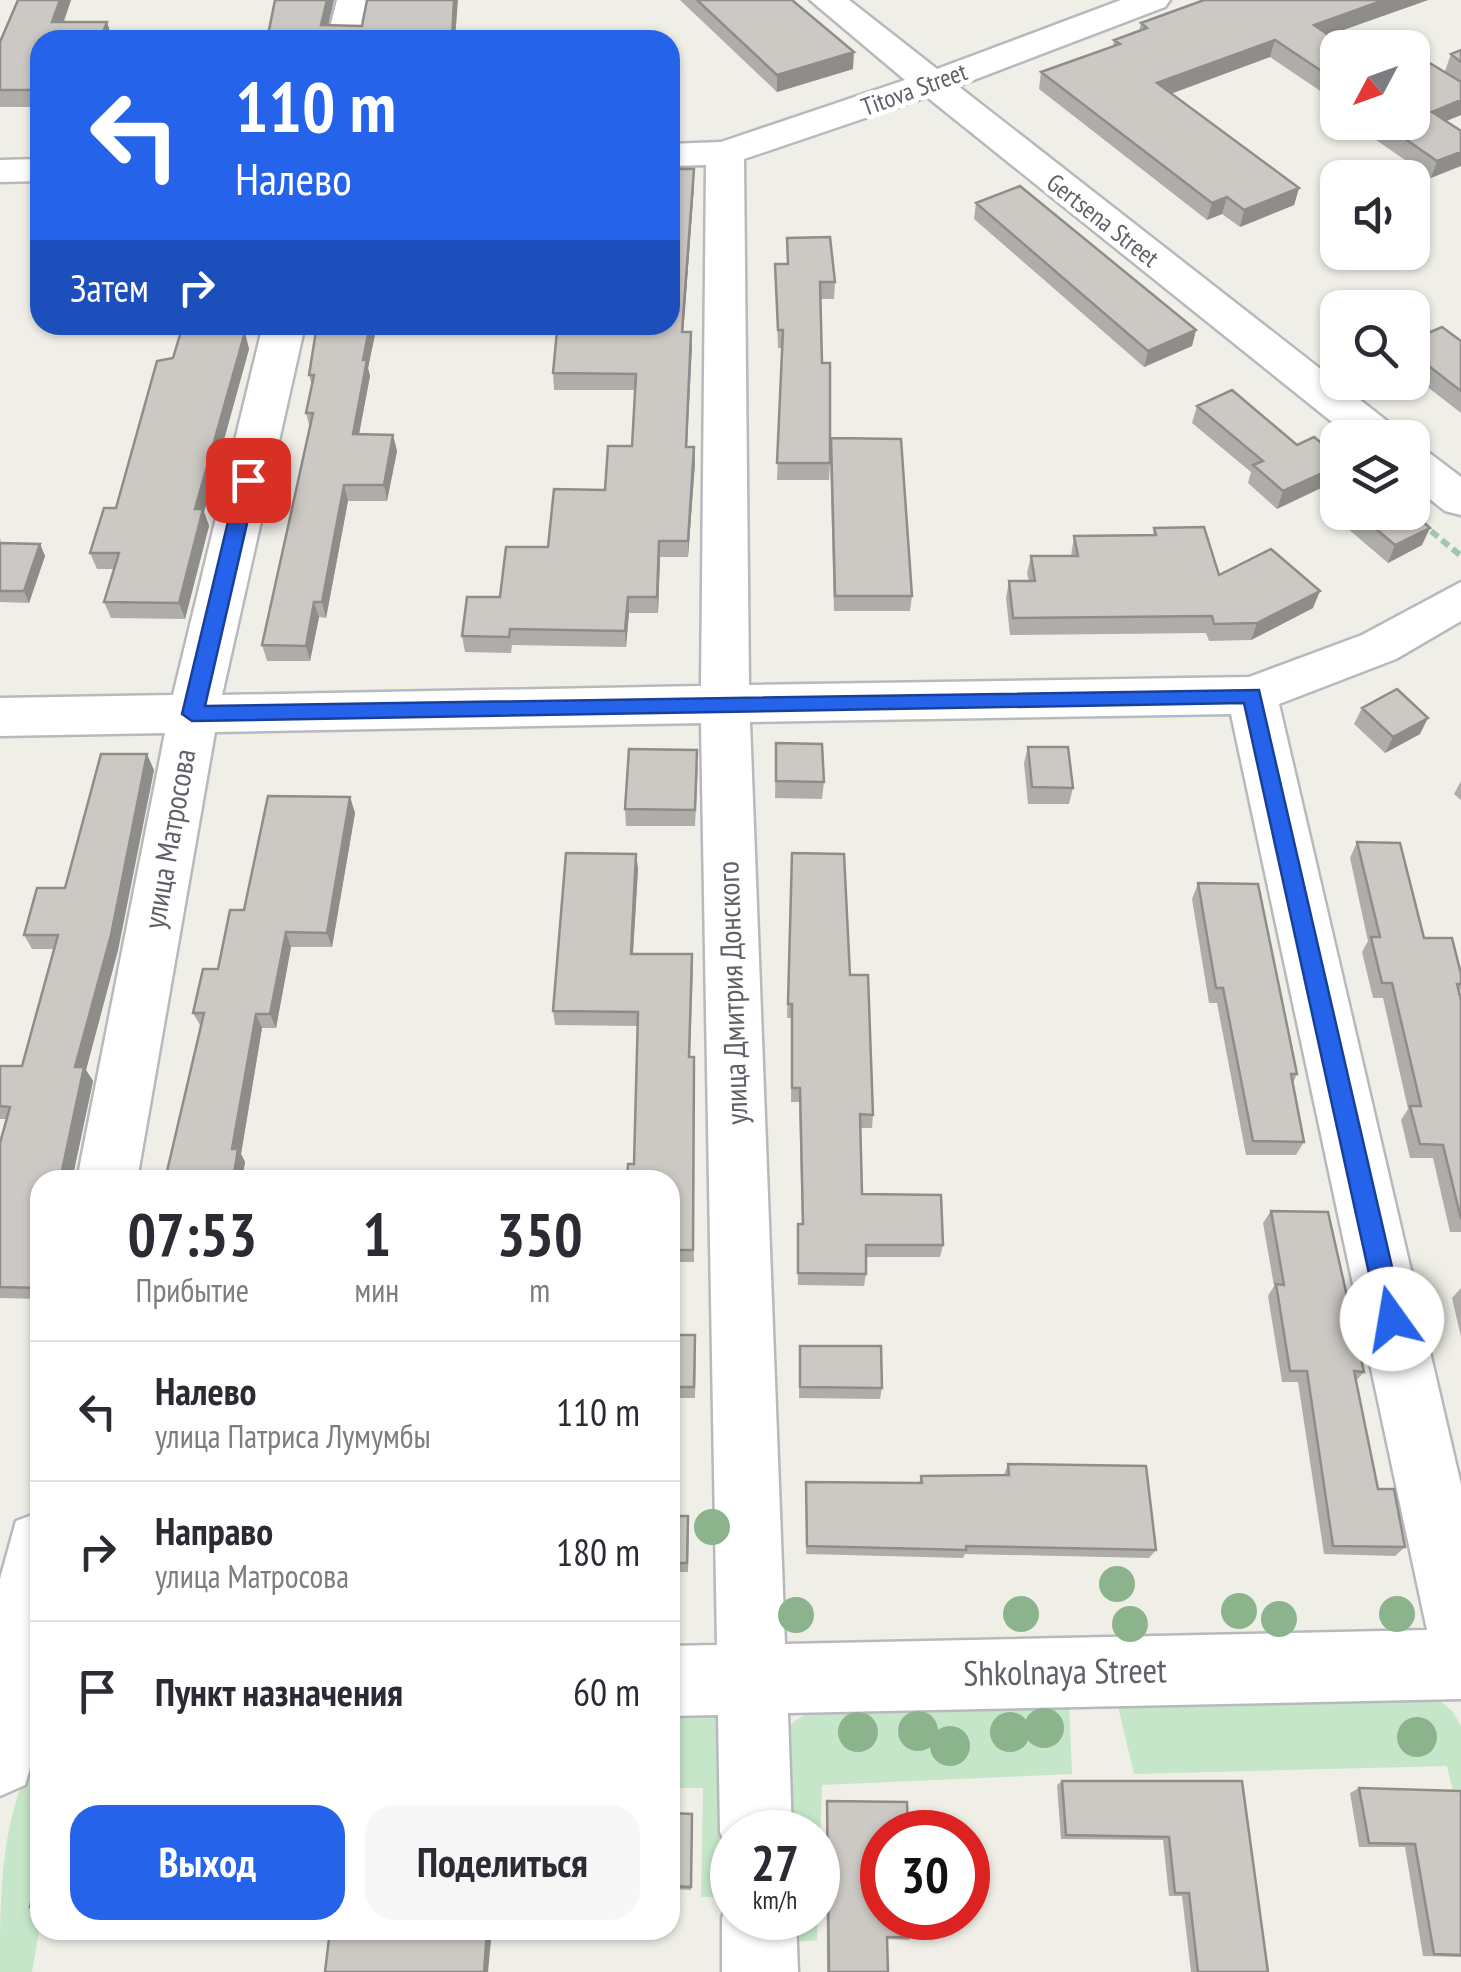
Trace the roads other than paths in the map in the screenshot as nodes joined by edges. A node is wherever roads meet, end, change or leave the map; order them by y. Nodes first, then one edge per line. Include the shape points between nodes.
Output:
1 (354, 0) edge
2 (827, 0) edge
3 (1153, 0) edge
4 (347, 30) edge
5 (929, 84) junction
6 (725, 153) junction
7 (680, 155) edge
8 (0, 170) edge
9 (30, 170) edge
10 (282, 335) edge
11 (1358, 420) edge
12 (1430, 476) edge
13 (1461, 500) edge
14 (1461, 599) edge
15 (1252, 696) junction
16 (725, 703) junction
17 (192, 714) junction
18 (0, 718) edge
19 (109, 1170) edge
20 (30, 1607) edge
21 (1461, 1631) edge
22 (1461, 1664) edge
23 (751, 1679) junction
24 (680, 1681) edge
25 (13, 1712) edge
26 (755, 1810) edge
27 (759, 1940) edge
28 (760, 1972) edge

1 - 4 street
2 - 5 street, Gertsena Street
3 - 5 street, Titova Street
5 - 6 street, Titova Street
5 - 11 street, Gertsena Street
6 - 7 street, Titova Street
6 - 16 street, улица Дмитрия Донского
8 - 9 street
10 - 17 street, улица Матросова
12 - 13 street
14 - 15 street via 1379,647
15 - 16 street
15 - 21 street
16 - 17 street
16 - 23 street, улица Дмитрия Донского
17 - 18 street
17 - 19 street, улица Матросова
20 - 25 street
22 - 23 street, Shkolnaya Street
23 - 24 street, Shkolnaya Street
23 - 26 street, улица Дмитрия Донского
27 - 28 street

